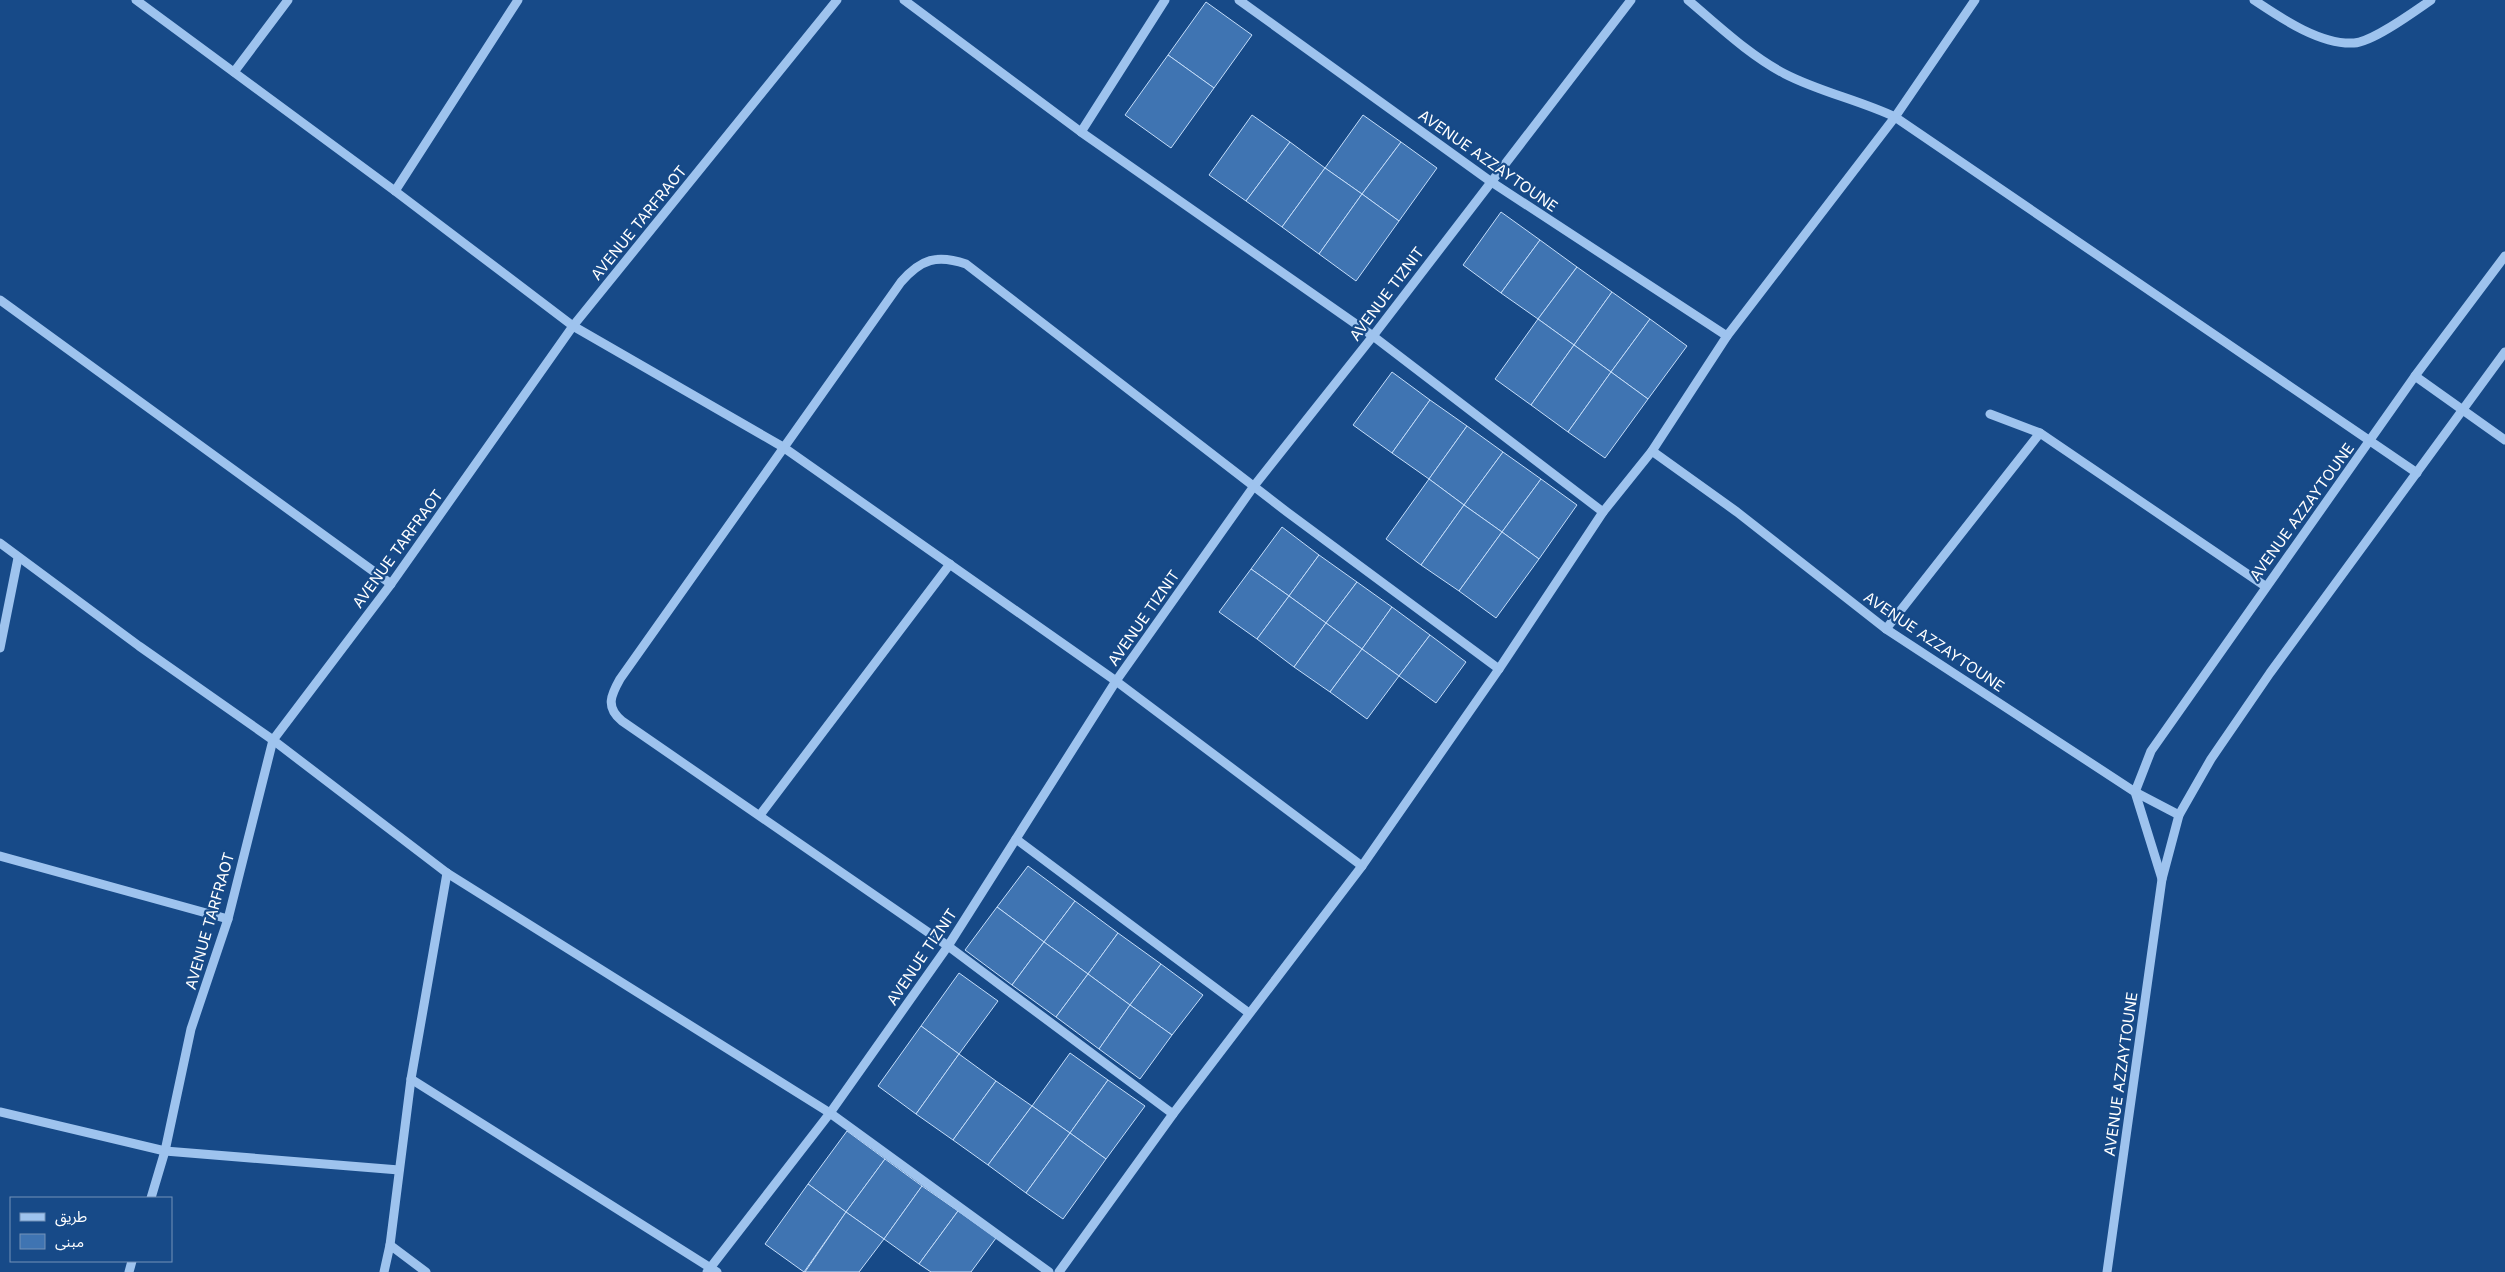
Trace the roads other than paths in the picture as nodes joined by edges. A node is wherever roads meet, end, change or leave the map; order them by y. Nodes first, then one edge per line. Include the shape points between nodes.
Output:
1 (136, 0) edge
2 (288, 0) edge
3 (518, 0) edge
4 (837, 0) edge
5 (904, 0) edge
6 (1165, 0) edge
7 (1240, 0) edge
8 (1631, 0) edge
9 (1688, 0) edge
10 (1975, 0) edge
11 (2254, 0) edge
12 (2431, 0) edge
13 (234, 72) junction
14 (1895, 117) junction
15 (1081, 132) junction
16 (1490, 181) junction
17 (395, 190) junction
18 (2505, 256) edge
19 (0, 300) edge
20 (573, 326) junction
21 (1373, 336) junction
22 (1727, 336) junction
23 (2505, 352) edge
24 (2415, 376) junction
25 (2462, 410) junction
26 (1990, 414) dead end
27 (2040, 433) junction
28 (2505, 440) edge
29 (2370, 442) junction
30 (783, 447) junction
31 (1652, 451) junction
32 (2417, 473) junction
33 (1254, 486) junction
34 (1603, 512) junction
35 (0, 543) edge
36 (18, 558) junction
37 (950, 564) junction
38 (391, 584) junction
39 (2265, 586) junction
40 (1886, 629) junction
41 (0, 648) edge
42 (1499, 669) junction
43 (1116, 680) junction
44 (272, 740) junction
45 (2135, 792) junction
46 (760, 815) junction
47 (2179, 815) junction
48 (1016, 839) junction
49 (0, 856) edge
50 (1362, 866) junction
51 (447, 873) junction
52 (2162, 879) junction
53 (228, 919) junction
54 (948, 946) junction
55 (1249, 1013) junction
56 (411, 1079) junction
57 (0, 1112) edge
58 (830, 1113) junction
59 (1173, 1114) junction
60 (165, 1151) junction
61 (399, 1170) junction
62 (151, 1197) edge
63 (390, 1245) junction
64 (711, 1271) edge
65 (384, 1272) edge
66 (426, 1272) edge
67 (1049, 1272) edge
68 (1059, 1272) edge
69 (2107, 1272) edge

1 - 13 street
2 - 13 street
3 - 17 street
4 - 20 street, AVENUE TARFRAOT
5 - 15 street
6 - 15 street
7 - 16 street, AVENUE AZZAYTOUNE
8 - 16 street, AVENUE TIZNIT
9 - 14 street via 1752,54 1784,74
10 - 14 street
11 - 12 street via 2289,23 2324,38 2355,43 2389,29
13 - 17 street
14 - 22 street
14 - 29 street
15 - 21 street
16 - 21 street, AVENUE TIZNIT
16 - 22 street, AVENUE AZZAYTOUNE
17 - 20 street
18 - 24 street, AVENUE AZZAYTOUNE
19 - 38 street
20 - 30 street
20 - 38 street, AVENUE TARFRAOT
21 - 33 street, AVENUE TIZNIT
21 - 34 street
22 - 31 street
23 - 25 street, AVENUE AZZAYTOUNE
24 - 25 street
24 - 29 street, AVENUE AZZAYTOUNE
25 - 28 street
25 - 32 street, AVENUE AZZAYTOUNE
26 - 27 street
27 - 39 street
27 - 40 street
29 - 32 street
29 - 39 street, AVENUE AZZAYTOUNE
30 - 33 street via 914,267 949,258 966,264
30 - 37 street
30 - 46 street via 620,678 610,703 622,721
31 - 34 street
31 - 40 street, AVENUE AZZAYTOUNE via 1737,512
32 - 47 street, AVENUE AZZAYTOUNE via 2227,735
33 - 42 street
33 - 43 street, AVENUE TIZNIT
34 - 42 street
35 - 36 street
36 - 41 street
36 - 44 street
37 - 43 street
37 - 46 street
38 - 44 street, AVENUE TARFRAOT
39 - 45 street, AVENUE AZZAYTOUNE via 2150,751
40 - 45 street, AVENUE AZZAYTOUNE
42 - 50 street
43 - 48 street, AVENUE TIZNIT
43 - 50 street
44 - 51 street
44 - 53 street, AVENUE TARFRAOT
45 - 47 street, AVENUE AZZAYTOUNE
45 - 52 street, AVENUE AZZAYTOUNE
46 - 54 street
47 - 52 street, AVENUE AZZAYTOUNE
48 - 54 street, AVENUE TIZNIT
48 - 55 street
49 - 53 street
50 - 55 street
51 - 56 street
51 - 58 street
52 - 69 street, AVENUE AZZAYTOUNE
53 - 60 street, AVENUE TARFRAOT via 192,1029
54 - 58 street, AVENUE TIZNIT
54 - 59 street
55 - 59 street
56 - 61 street
56 - 64 street
57 - 60 street
58 - 64 street, AVENUE TIZNIT
58 - 67 street
59 - 68 street
60 - 61 street
60 - 62 street, AVENUE TARFRAOT
61 - 63 street
63 - 65 street
63 - 66 street

